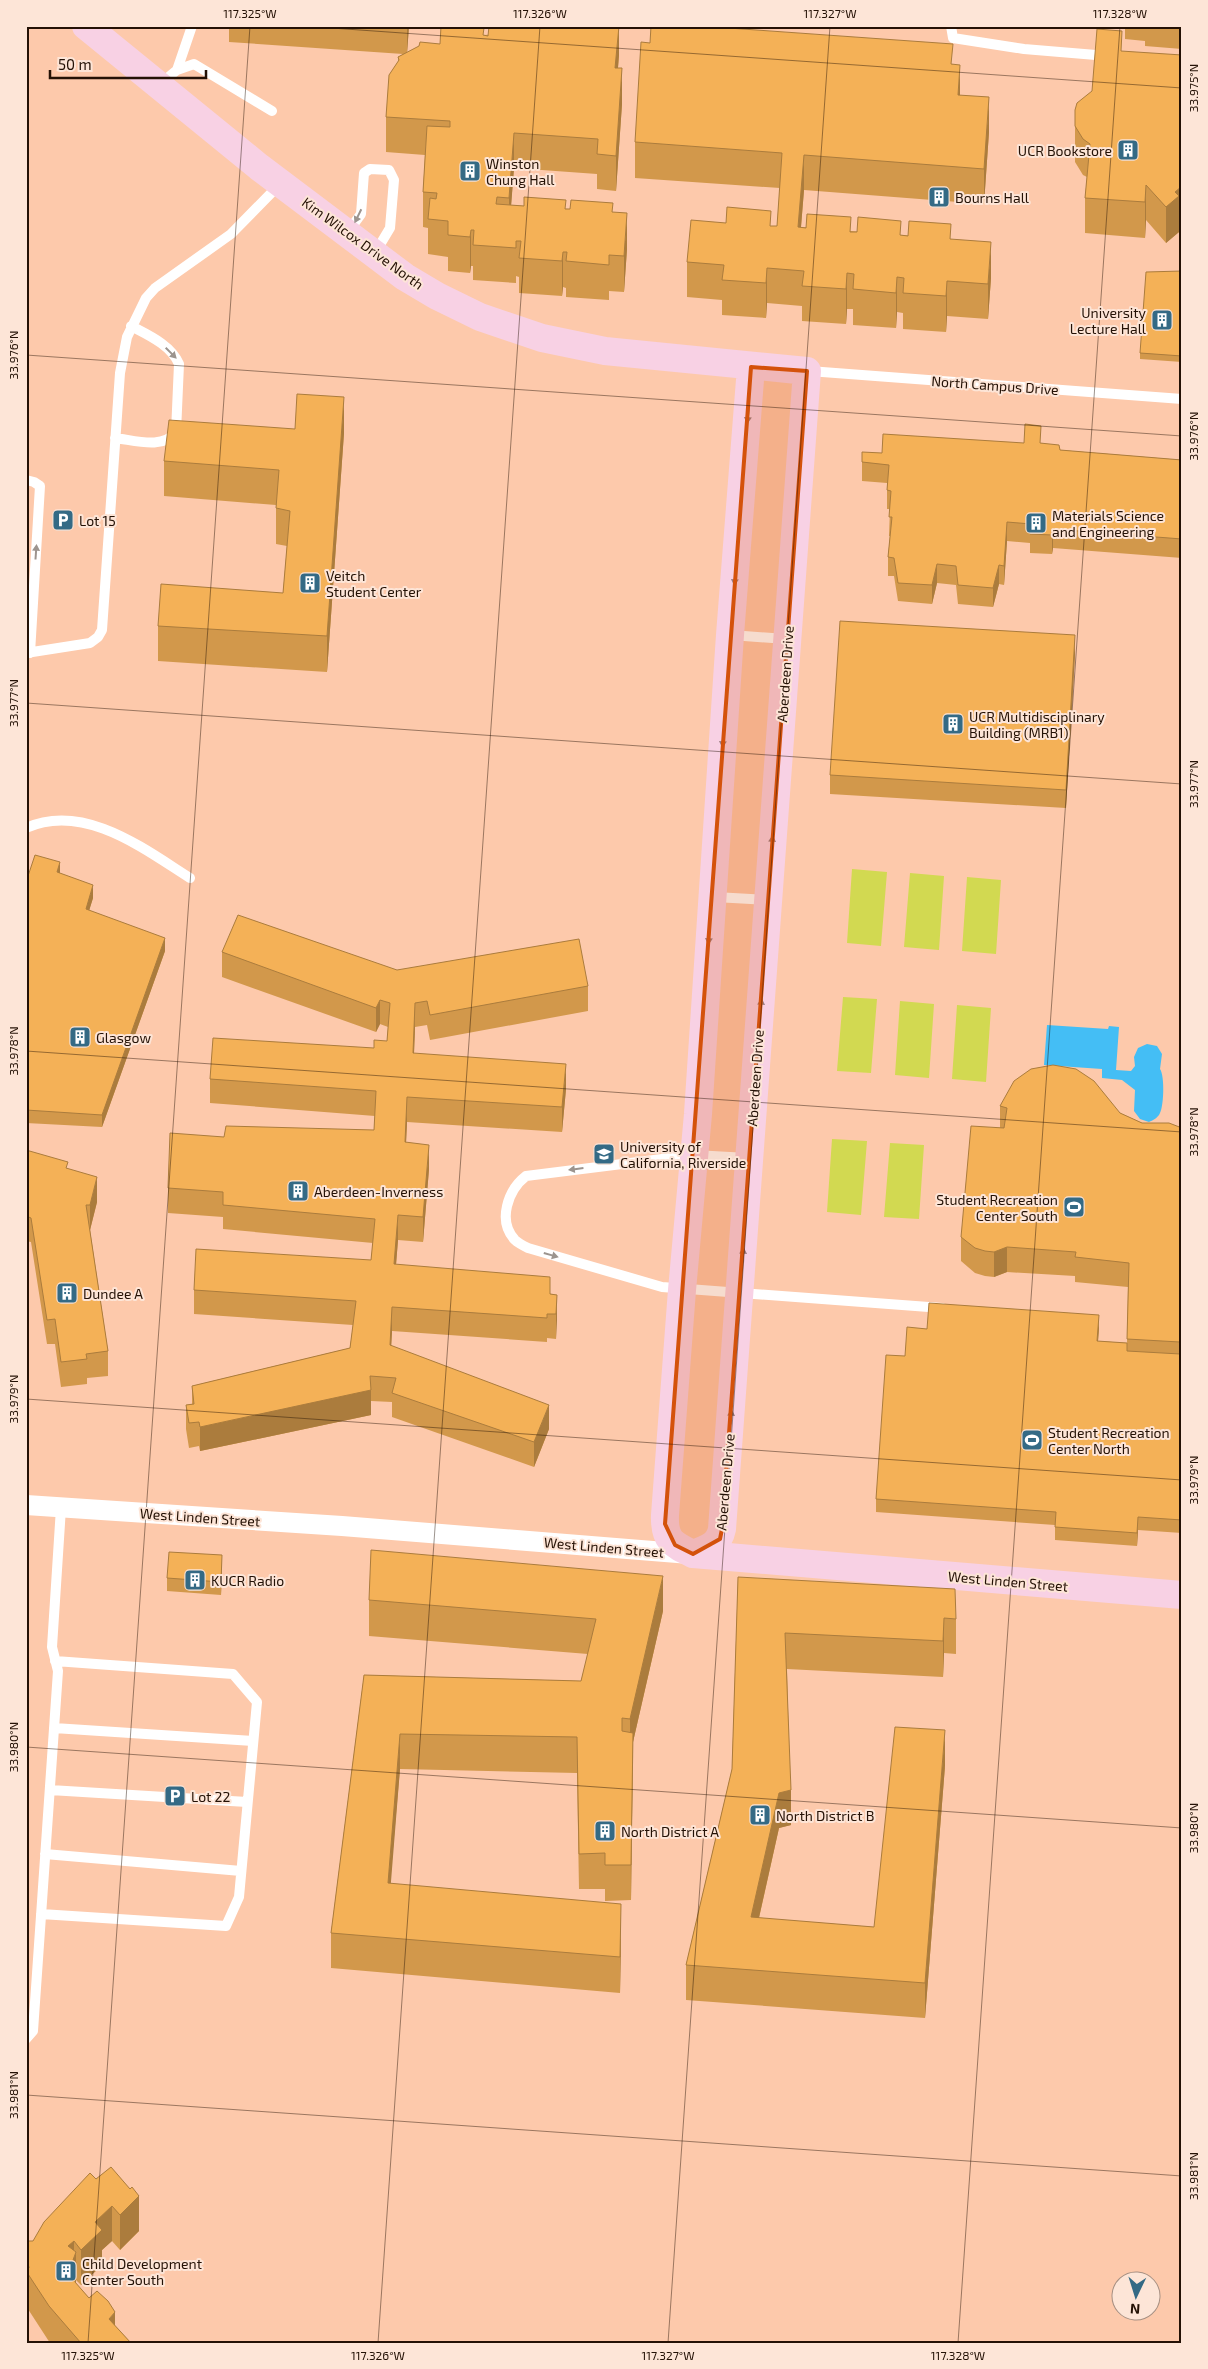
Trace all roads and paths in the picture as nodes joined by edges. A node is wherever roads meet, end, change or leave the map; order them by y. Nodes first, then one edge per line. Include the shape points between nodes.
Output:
1 (86, 26) edge
2 (192, 26) edge
3 (951, 26) edge
4 (1116, 56) edge
5 (168, 77) junction
6 (272, 111) dead end
7 (281, 183) junction
8 (347, 233) junction
9 (374, 254) junction
10 (131, 326) junction
11 (752, 367) junction
12 (807, 371) junction
13 (1182, 399) edge
14 (115, 438) junction
15 (26, 480) edge
16 (730, 635) junction
17 (788, 639) junction
18 (28, 653) edge
19 (26, 828) edge
20 (190, 878) dead end
21 (712, 896) junction
22 (768, 900) junction
23 (694, 1156) junction
24 (750, 1158) junction
25 (682, 1290) junction
26 (740, 1292) junction
27 (945, 1308) edge
28 (26, 1506) edge
29 (61, 1508) junction
30 (693, 1554) junction
31 (1182, 1595) edge
32 (55, 1662) junction
33 (54, 1728) junction
34 (253, 1741) junction
35 (50, 1790) junction
36 (247, 1802) junction
37 (46, 1854) junction
38 (241, 1872) junction
39 (41, 1914) junction
40 (26, 2039) edge

1 - 5 street, Kim Wilcox Drive North
2 - 5 lane
3 - 4 lane via 953,38 1024,49
5 - 6 lane via 194,64
5 - 7 street, Kim Wilcox Drive North
7 - 8 street, Kim Wilcox Drive North
7 - 10 lane via 231,234 155,288
8 - 9 street, Kim Wilcox Drive North
9 -> 8 lane via 390,228 394,180 389,170 370,169 364,173 361,214
9 - 11 street, Kim Wilcox Drive North via 437,296 480,317 542,338 605,350 719,360 735,366
10 - 14 lane via 120,373
10 -> 14 lane via 159,342 179,364 176,432 167,441 159,442
11 - 12 street, Kim Wilcox Drive North
11 -> 16 street
12 - 13 lane, North Campus Drive
12 - 17 street, Aberdeen Drive
14 - 18 lane via 102,630 90,643
18 -> 15 lane via 40,486
16 - 17 lane
16 -> 21 street
22 -> 17 street, Aberdeen Drive
19 - 20 lane via 36,823 64,821 109,830
21 - 22 lane
21 -> 23 street
24 -> 22 street, Aberdeen Drive
23 - 24 lane
23 - 25 street
23 -> 25 lane via 526,1176 515,1184 506,1212 508,1230 516,1241 528,1248
26 -> 24 street, Aberdeen Drive
25 - 26 lane
25 - 30 street via 665,1524 667,1536 674,1545
26 - 27 lane
30 -> 26 street, Aberdeen Drive via 709,1548 720,1539 722,1529
28 - 29 street, West Linden Street
29 - 30 street, West Linden Street
29 - 32 lane via 52,1647
30 - 31 street, West Linden Street
32 - 33 lane via 58,1671
32 - 34 lane via 233,1674 256,1702
33 - 34 lane
33 - 35 lane
34 - 36 lane
35 - 36 lane
35 - 37 lane
36 - 38 lane
37 - 38 lane
37 - 39 lane
38 - 39 lane via 238,1897 226,1926
39 - 40 lane via 34,2031

